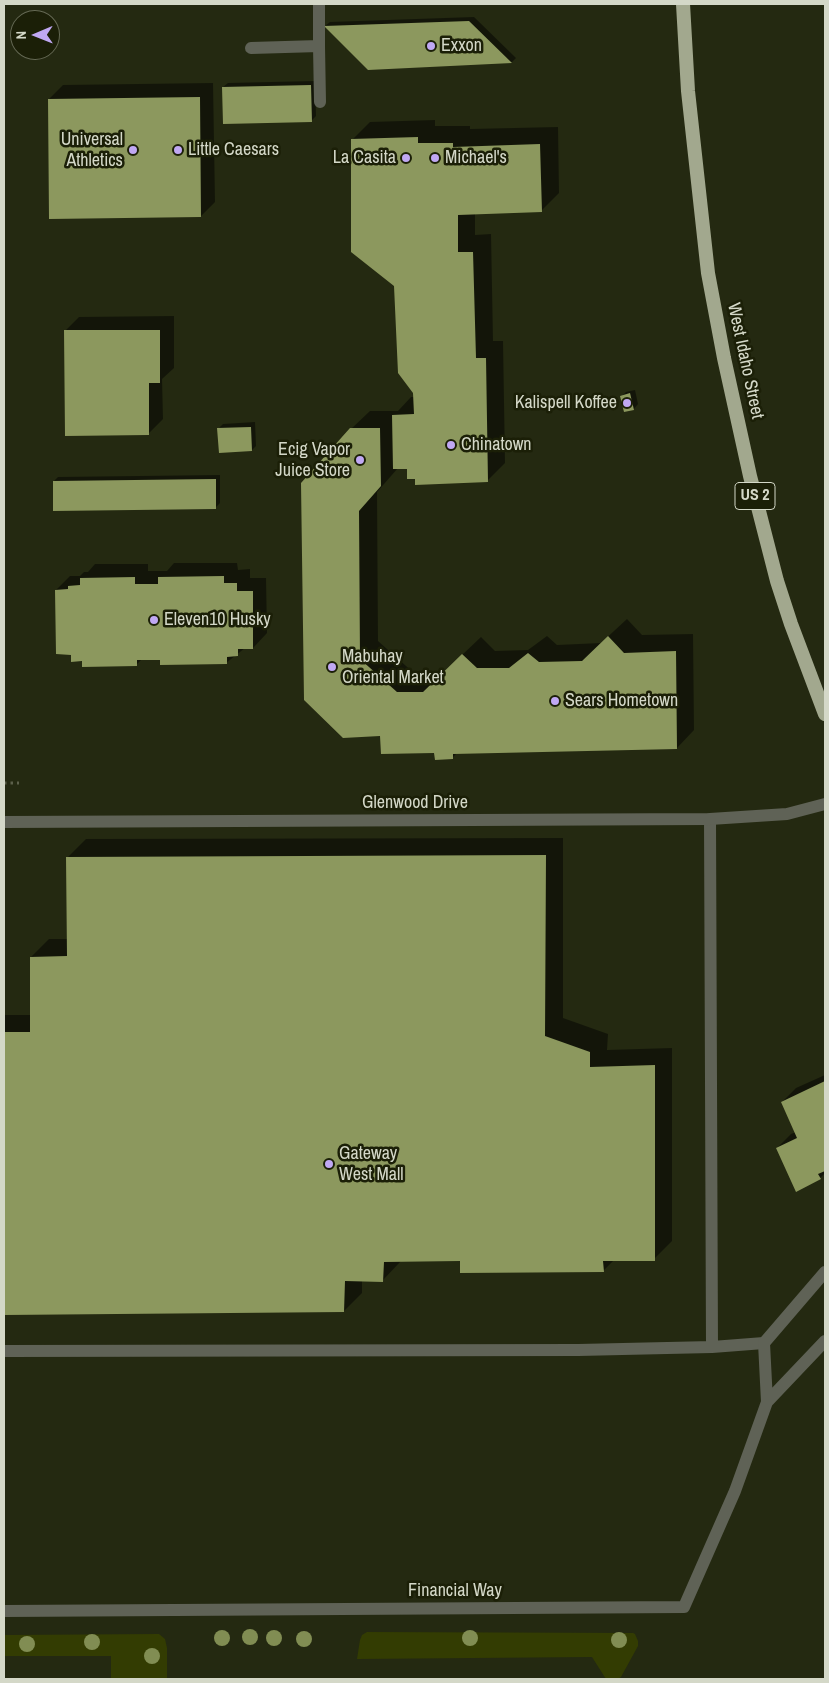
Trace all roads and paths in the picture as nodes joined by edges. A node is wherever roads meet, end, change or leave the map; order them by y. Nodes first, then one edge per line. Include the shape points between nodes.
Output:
1 (319, 4) edge
2 (683, 4) edge
3 (319, 46) junction
4 (251, 48) dead end
5 (320, 102) dead end
6 (825, 714) edge
7 (4, 783) edge
8 (19, 783) dead end
9 (825, 804) edge
10 (710, 819) junction
11 (4, 822) edge
12 (825, 1272) edge
13 (825, 1341) edge
14 (764, 1343) junction
15 (712, 1347) junction
16 (4, 1351) edge
17 (768, 1402) junction
18 (4, 1611) edge

1 - 3 street
2 - 6 highway, West Idaho Street / US 2 via 689,100 708,273 724,358 777,581
3 - 4 street
3 - 5 street
7 - 8 path
9 - 10 street, Glenwood Drive via 787,814
10 - 11 street, Glenwood Drive
10 - 15 street
12 - 14 street
13 - 17 street, Financial Way
14 - 15 street
14 - 17 street, Financial Way
15 - 16 street
17 - 18 street, Financial Way via 735,1491 684,1607

